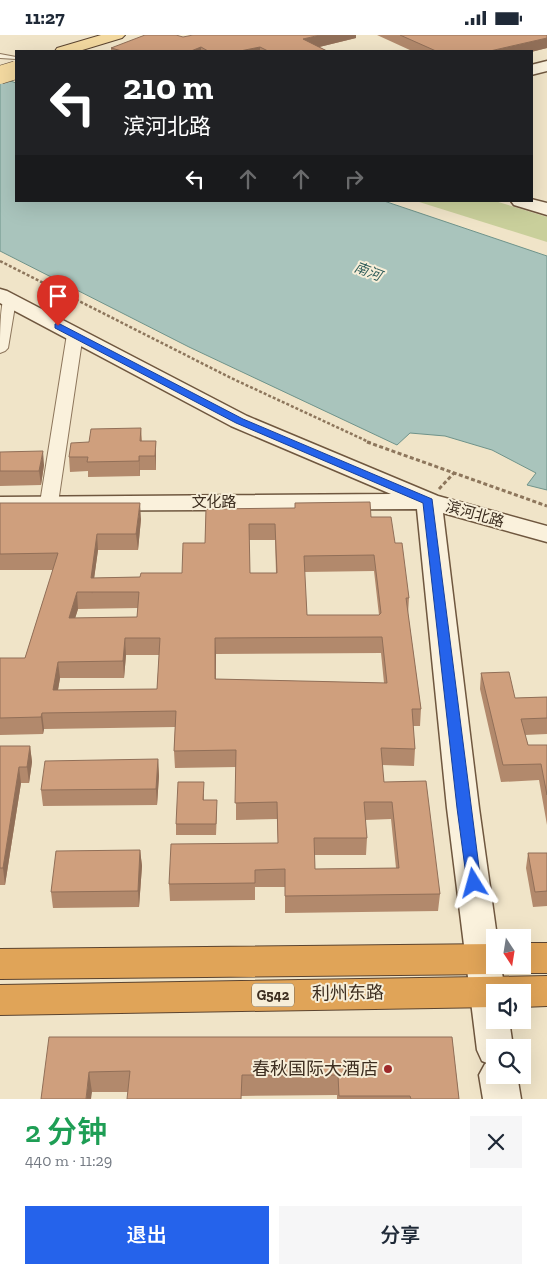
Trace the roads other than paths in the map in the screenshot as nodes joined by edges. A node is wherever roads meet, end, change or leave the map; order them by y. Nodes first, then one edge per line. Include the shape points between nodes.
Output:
1 (118, 35) edge
2 (135, 35) edge
3 (66, 50) edge
4 (84, 50) edge
5 (0, 56) edge
6 (547, 66) edge
7 (10, 68) edge
8 (533, 70) edge
9 (523, 202) edge
10 (547, 209) edge
11 (5, 297) edge
12 (75, 334) junction
13 (0, 348) edge
14 (429, 501) junction
15 (0, 503) edge
16 (49, 503) junction
17 (547, 535) edge
18 (486, 950) edge
19 (531, 958) edge
20 (547, 958) edge
21 (0, 964) edge
22 (486, 969) edge
23 (486, 969) edge
24 (489, 974) edge
25 (502, 974) edge
26 (547, 991) edge
27 (0, 1000) edge
28 (494, 1039) edge
29 (500, 1084) edge
30 (502, 1099) edge

1 - 3 main road
2 - 4 main road
5 - 7 lane
6 - 8 street
9 - 10 street
11 - 12 street, 滨河北路
11 - 13 street
12 - 14 street, 滨河北路 via 239,421
12 - 16 street
14 - 16 street, 文化路
14 - 17 street, 滨河北路
14 - 18 street via 463,808
15 - 16 street, 文化路
19 - 20 highway
21 - 22 highway, 利州东路 / G542
23 - 27 highway, 利州东路 / G542
24 - 28 street
25 - 26 highway, 利州东路 / G542
29 - 30 street

